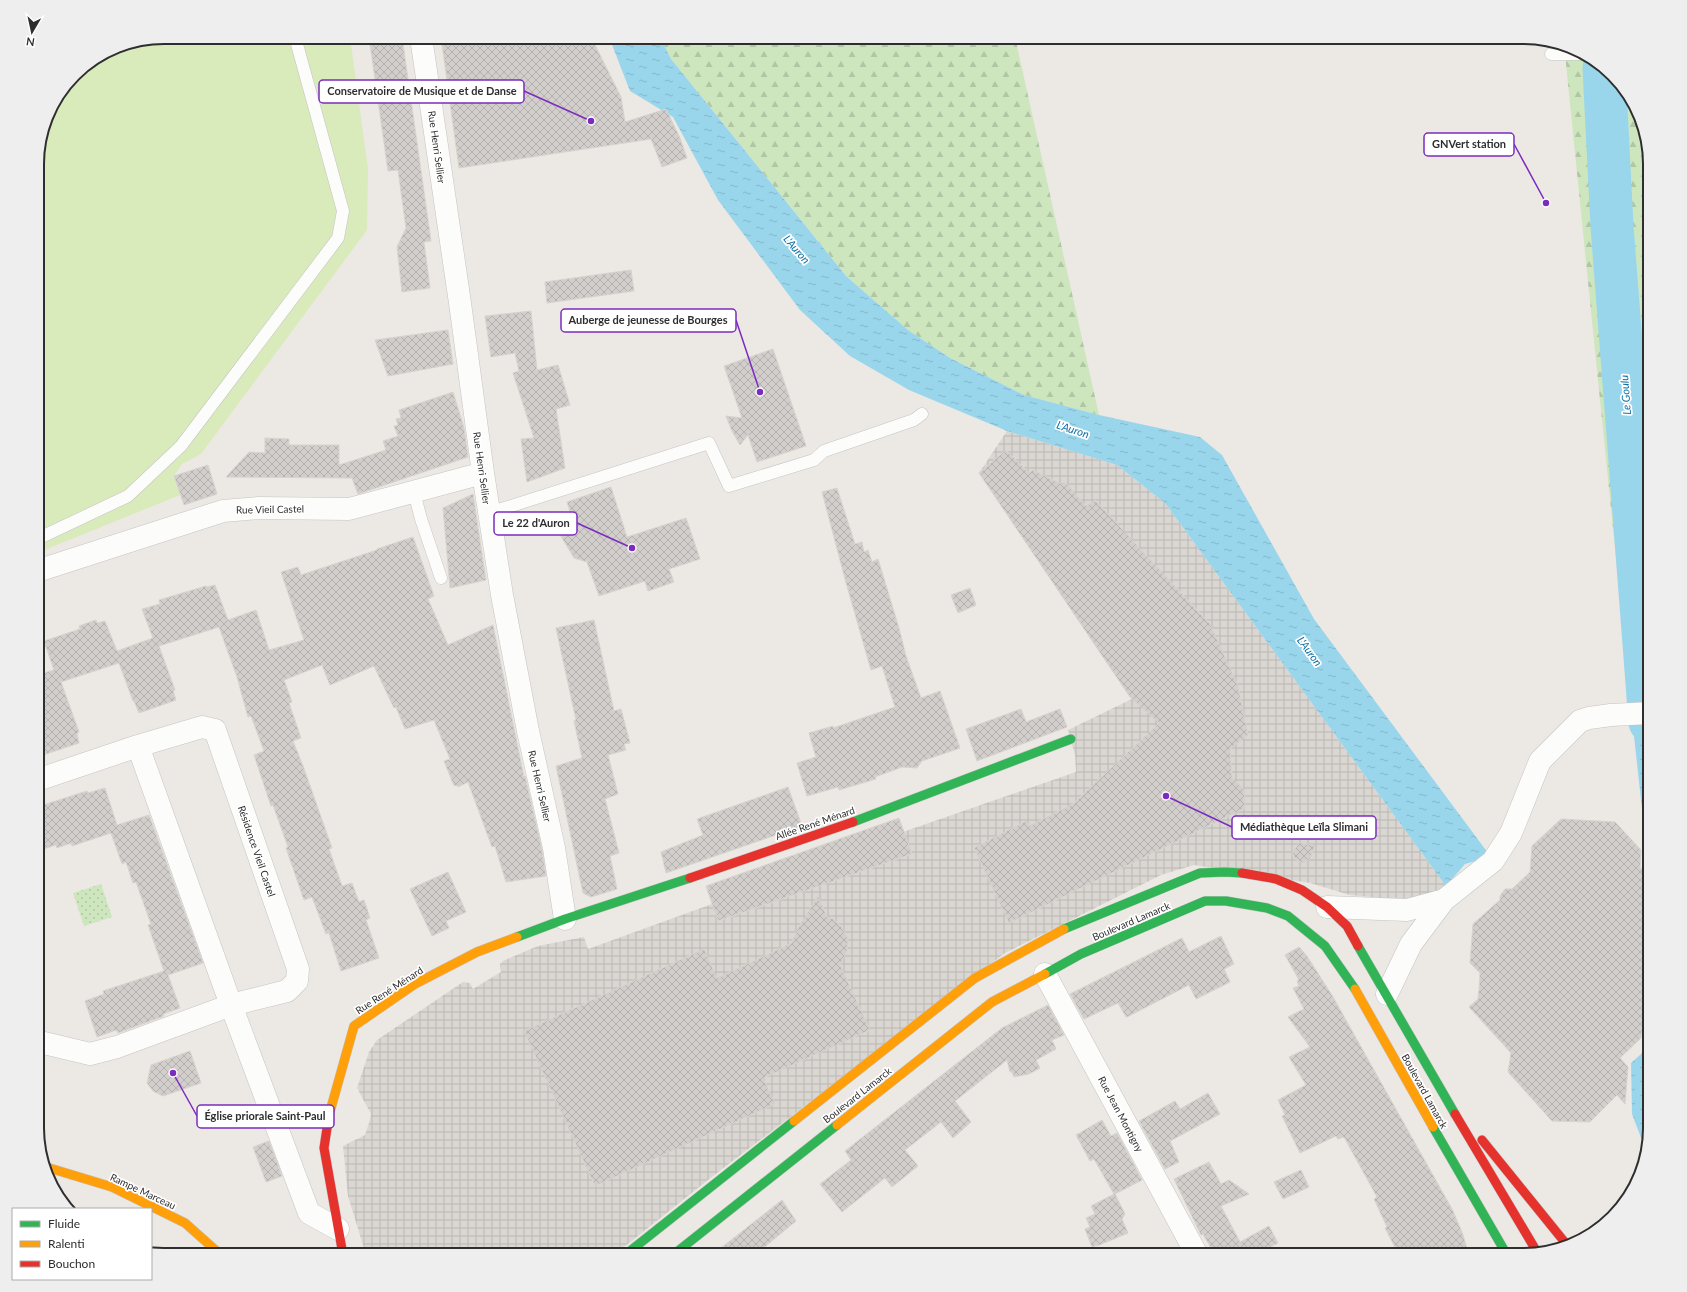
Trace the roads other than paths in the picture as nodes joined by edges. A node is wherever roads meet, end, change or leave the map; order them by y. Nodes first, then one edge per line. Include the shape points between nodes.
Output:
1 (297, 44) edge
2 (422, 44) edge
3 (1551, 54) dead end
4 (1571, 54) edge
5 (922, 414) dead end
6 (483, 473) junction
7 (414, 492) junction
8 (489, 513) junction
9 (44, 536) edge
10 (44, 569) edge
11 (441, 578) dead end
12 (1643, 713) edge
13 (1070, 739) dead end
14 (138, 746) junction
15 (44, 778) edge
16 (1450, 896) junction
17 (1327, 907) junction
18 (565, 919) junction
19 (1045, 974) junction
20 (1387, 994) junction
21 (231, 1005) junction
22 (44, 1043) edge
23 (1444, 1094) junction
24 (51, 1169) edge
25 (338, 1229) junction
26 (1564, 1241) edge
27 (1534, 1247) edge
28 (213, 1248) edge
29 (342, 1248) edge
30 (634, 1248) edge
31 (682, 1248) edge
32 (1194, 1248) edge
33 (1501, 1248) edge

1 - 9 lane via 343,211 338,238 181,446 128,496
2 - 6 street, Rue Henri Sellier
3 - 4 lane
5 - 8 lane via 914,420 824,451 814,460 729,486 709,443
6 - 7 street, Rue Vieil Castel
6 - 8 street, Rue Henri Sellier
7 - 10 street, Rue Vieil Castel via 349,509 258,508 223,511
7 - 11 lane
8 - 18 street, Rue Henri Sellier via 528,731 554,848
12 - 16 street via 1612,715 1580,721 1540,761 1511,833 1494,861
13 - 18 main road, Allée René Ménard via 857,820 676,884
14 - 15 street, Résidence Vieil Castel
14 - 21 street
14 - 21 street, Résidence Vieil Castel via 202,727 215,730 298,969 297,981 287,991
16 - 17 street via 1407,910
16 - 20 street via 1411,944
17 - 20 main road, Boulevard Lamarck via 1347,926
17 - 30 main road, Boulevard Lamarck via 1302,890 1276,879 1225,872 1200,874 1068,927 975,978
18 - 25 main road, Rue René Ménard via 470,956 415,984 354,1026 330,1112 324,1148
19 - 31 main road, Boulevard Lamarck via 992,1002
19 - 32 street, Rue Jean Montigny
19 - 33 main road, Boulevard Lamarck via 1081,954 1206,901 1246,904 1288,916 1325,946 1353,986
20 - 23 main road, Boulevard Lamarck
21 - 22 street, Résidence Vieil Castel via 117,1047 90,1054
21 - 25 street via 309,1213
23 - 26 main road, Boulevard Lamarck
23 - 27 main road, Boulevard Lamarck
24 - 28 main road, Rampe Marceau via 112,1187 185,1223
25 - 29 main road, Rue René Ménard

